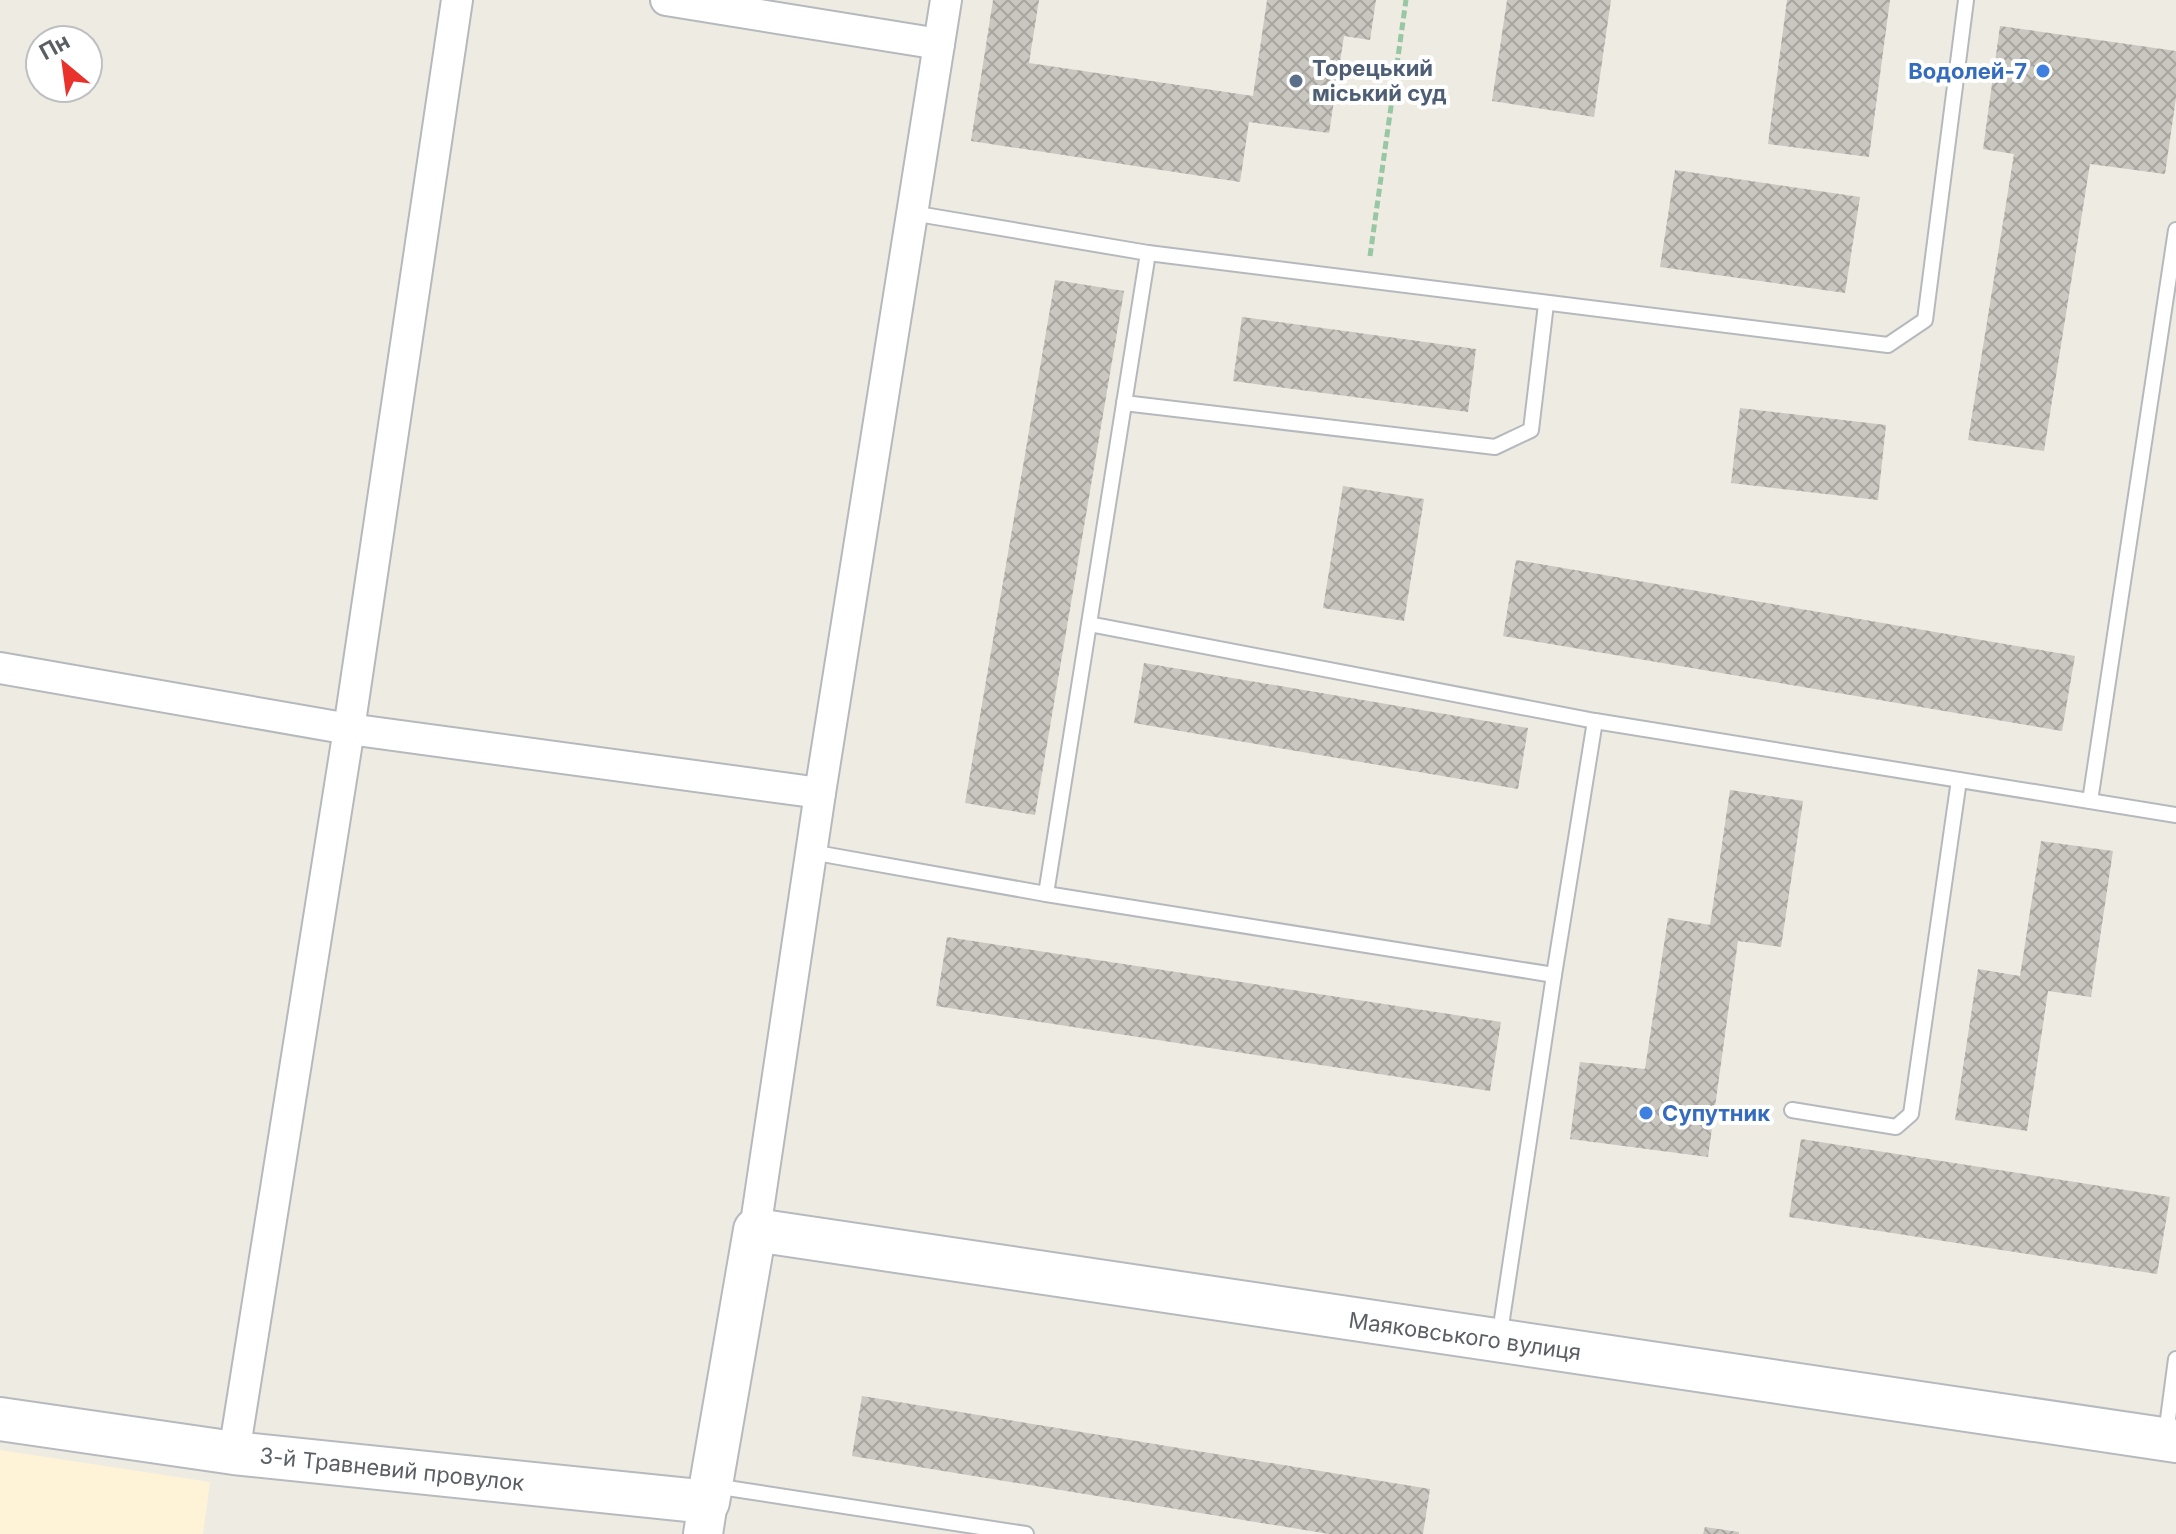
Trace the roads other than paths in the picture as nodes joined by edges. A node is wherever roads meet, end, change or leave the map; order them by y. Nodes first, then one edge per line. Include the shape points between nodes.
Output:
1 (457, 0) edge
2 (666, 0) edge
3 (946, 0) edge
4 (1966, 0) edge
5 (939, 44) junction
6 (912, 213) junction
7 (2176, 230) edge
8 (1148, 253) junction
9 (1546, 304) junction
10 (1124, 403) junction
11 (1089, 624) junction
12 (0, 668) edge
13 (1595, 721) junction
14 (349, 729) junction
15 (1959, 780) junction
16 (820, 793) junction
17 (2090, 801) junction
18 (2176, 815) edge
19 (811, 852) junction
20 (1046, 894) junction
21 (1554, 975) junction
22 (1792, 1110) dead end
23 (755, 1230) junction
24 (1499, 1341) junction
25 (2176, 1359) edge
26 (0, 1419) edge
27 (2170, 1441) edge
28 (234, 1453) junction
29 (707, 1507) edge
30 (966, 1530) edge
31 (1026, 1534) edge

1 - 14 street
2 - 5 street
3 - 5 street
4 - 9 lane via 1925,320 1888,345
5 - 6 street
6 - 8 lane
6 - 16 street
7 - 17 lane
8 - 9 lane
8 - 10 lane
9 - 10 lane via 1531,430 1495,447
10 - 11 lane
11 - 13 lane
11 - 20 lane
12 - 14 street
13 - 15 lane
13 - 21 lane
14 - 16 street
14 - 28 street
15 - 17 lane
15 - 22 lane via 1911,1114 1896,1127
16 - 19 street
17 - 18 lane
19 - 20 lane
19 - 23 street
20 - 21 lane
21 - 24 lane
23 - 24 main road, Маяковського вулиця
23 - 29 main road
24 - 27 main road, Маяковського вулиця
25 - 27 lane
26 - 28 main road, 3-й Травневий провулок
28 - 29 main road, 3-й Травневий провулок
29 - 30 lane
30 - 31 lane

